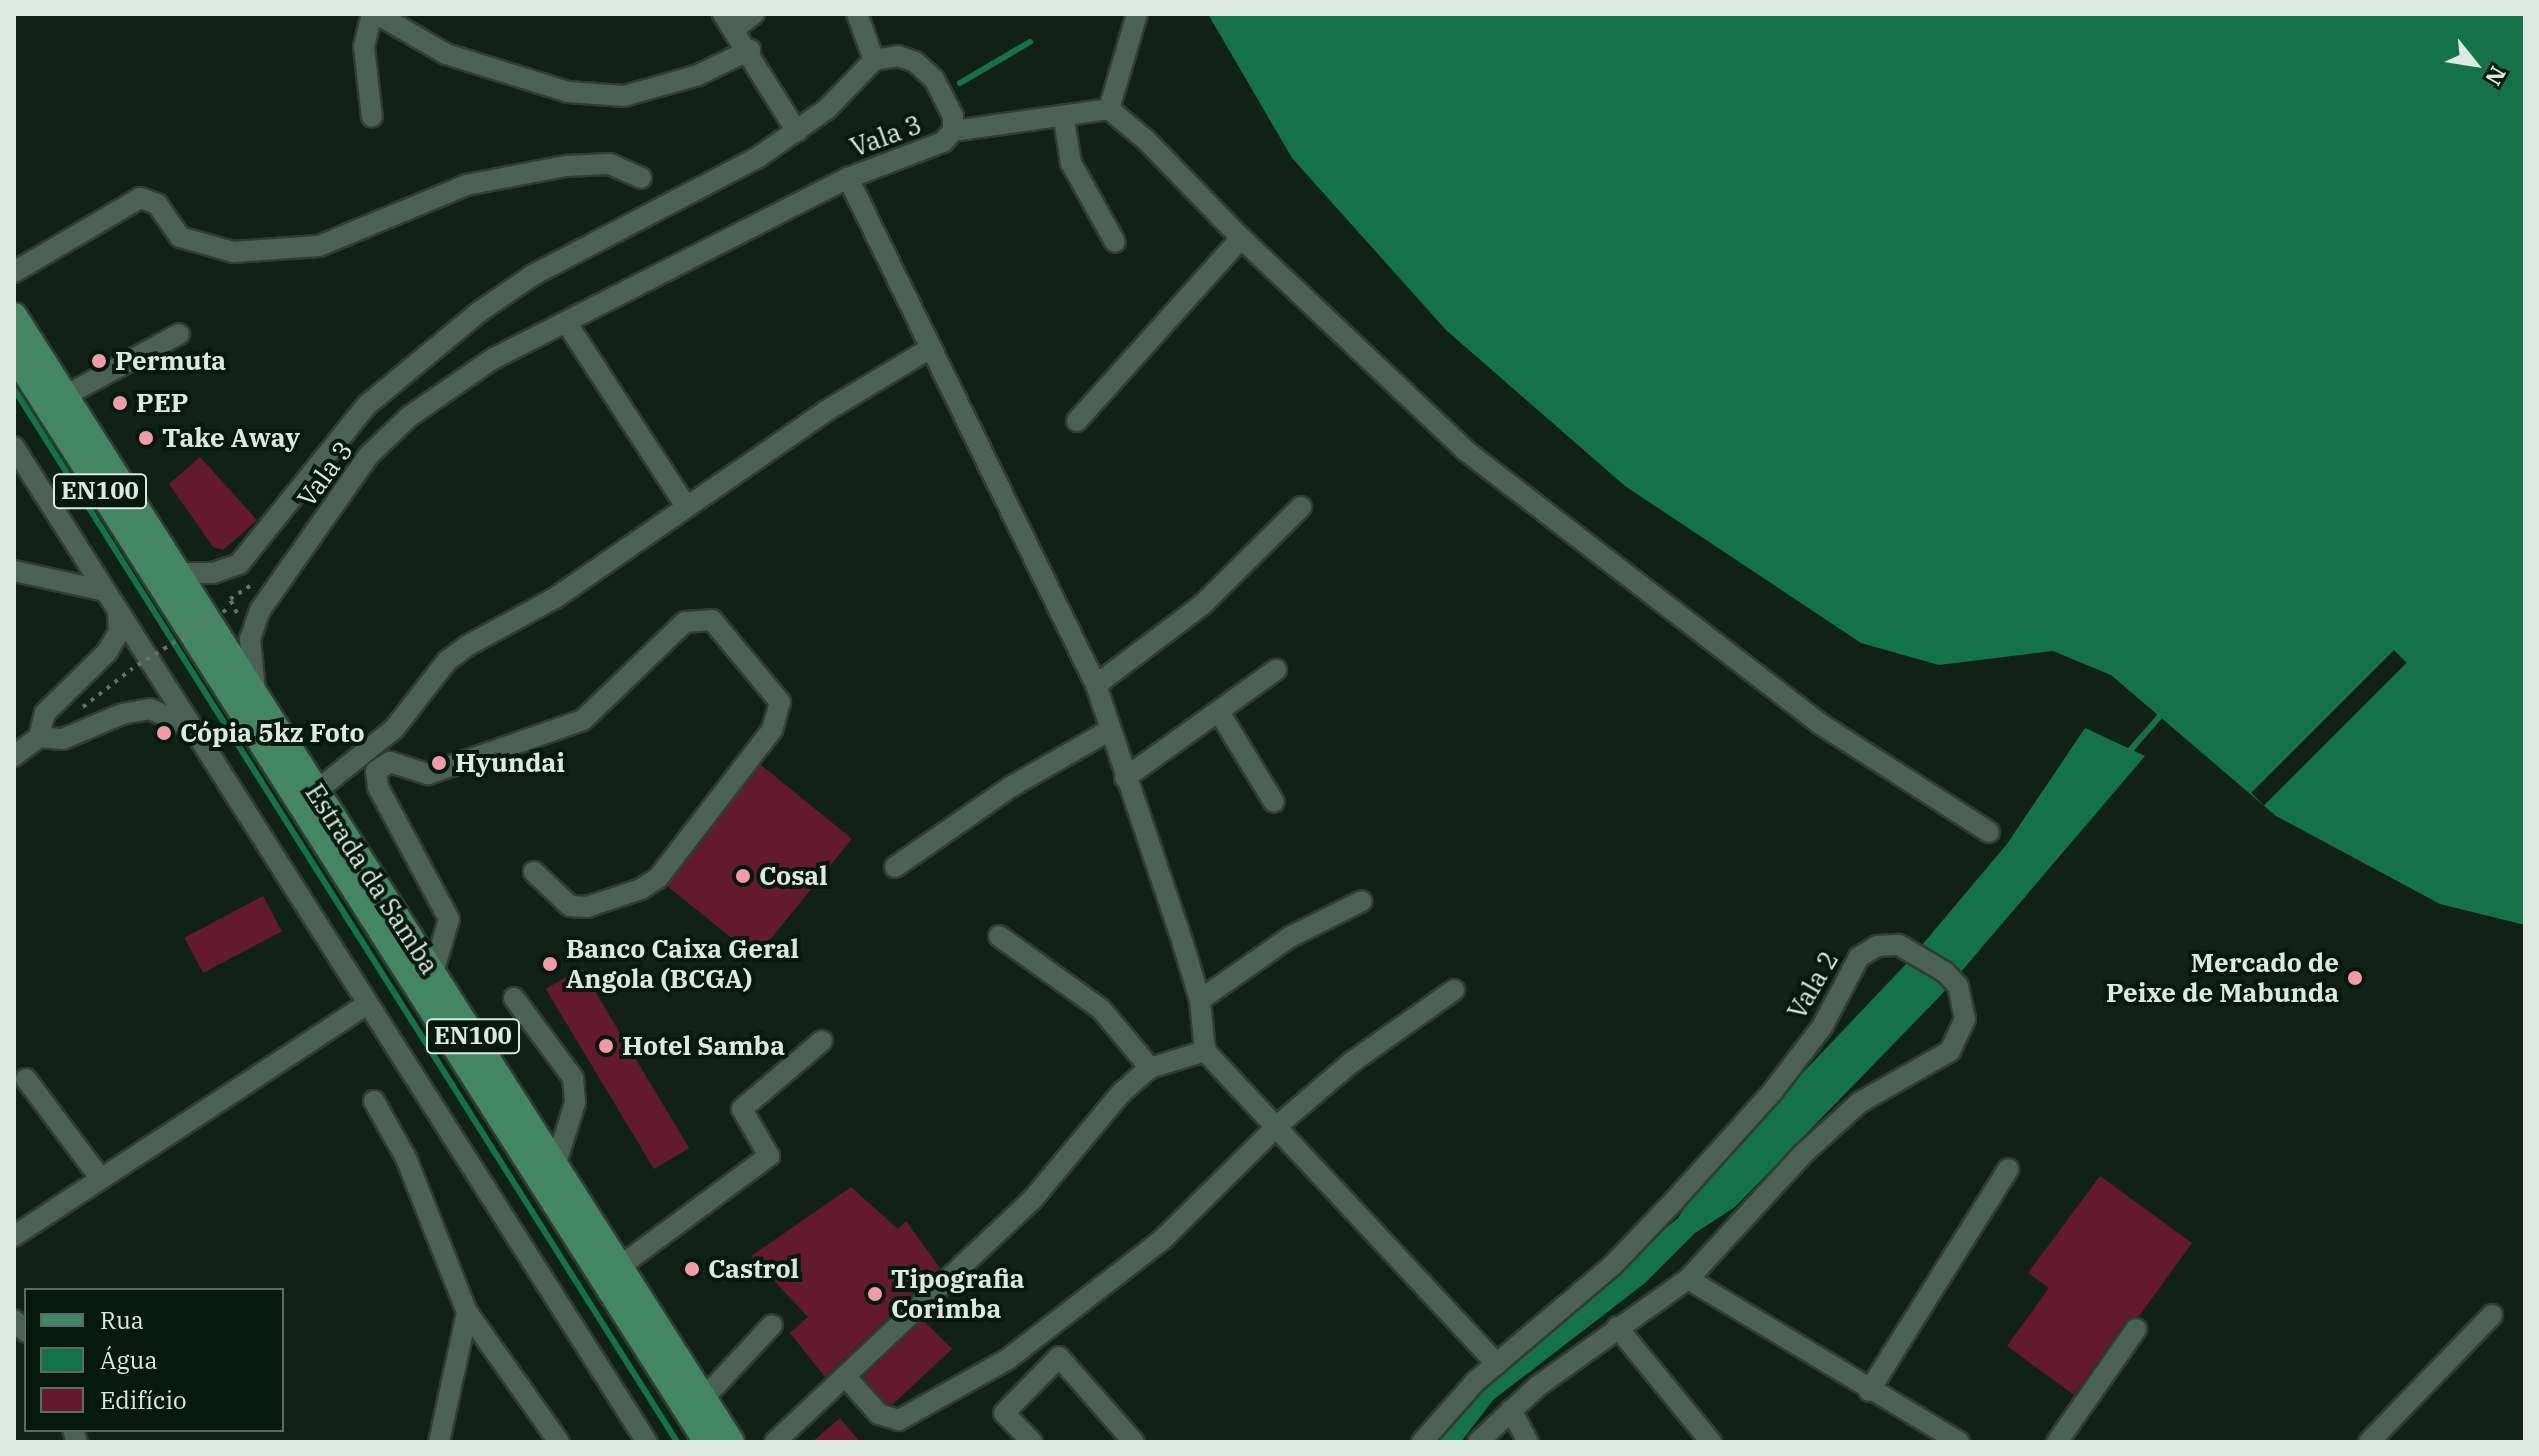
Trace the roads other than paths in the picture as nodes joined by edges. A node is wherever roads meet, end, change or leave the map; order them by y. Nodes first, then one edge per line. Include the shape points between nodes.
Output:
1 (374, 14) edge
2 (754, 14) edge
3 (857, 14) edge
4 (1137, 14) edge
5 (729, 22) edge
6 (750, 50) junction
7 (874, 60) junction
8 (1109, 109) junction
9 (372, 117) dead end
10 (1064, 119) junction
11 (953, 124) junction
12 (797, 132) junction
13 (641, 178) dead end
14 (848, 178) junction
15 (1241, 238) junction
16 (1115, 242) dead end
17 (14, 272) edge
18 (14, 316) edge
19 (566, 322) junction
20 (179, 334) dead end
21 (931, 348) junction
22 (14, 354) edge
23 (63, 397) junction
24 (1077, 421) dead end
25 (14, 447) edge
26 (686, 506) junction
27 (1301, 507) dead end
28 (14, 571) edge
29 (177, 573) junction
30 (101, 590) junction
31 (118, 614) junction
32 (1276, 670) dead end
33 (1096, 685) junction
34 (256, 699) junction
35 (1219, 712) junction
36 (1110, 730) junction
37 (195, 732) junction
38 (39, 737) junction
39 (14, 756) edge
40 (1125, 778) junction
41 (315, 792) junction
42 (1274, 802) dead end
43 (1989, 832) dead end
44 (895, 867) dead end
45 (534, 872) dead end
46 (1362, 901) dead end
47 (999, 936) dead end
48 (433, 973) junction
49 (1454, 990) dead end
50 (514, 998) dead end
51 (1200, 1000) junction
52 (365, 1005) junction
53 (822, 1041) dead end
54 (1205, 1051) junction
55 (1150, 1068) junction
56 (26, 1079) dead end
57 (374, 1101) dead end
58 (1277, 1126) junction
59 (555, 1166) junction
60 (2008, 1169) dead end
61 (100, 1178) junction
62 (14, 1236) edge
63 (619, 1267) junction
64 (1688, 1279) junction
65 (467, 1312) junction
66 (2492, 1315) dead end
67 (772, 1325) dead end
68 (1617, 1327) junction
69 (2136, 1329) dead end
70 (1018, 1352) junction
71 (1497, 1364) junction
72 (845, 1376) junction
73 (1039, 1377) junction
74 (1869, 1391) junction
75 (703, 1399) junction
76 (1511, 1410) junction
77 (439, 1442) edge
78 (559, 1442) edge
79 (647, 1442) edge
80 (707, 1442) edge
81 (731, 1442) edge
82 (775, 1442) edge
83 (1032, 1442) edge
84 (1134, 1442) edge
85 (1422, 1442) edge
86 (1478, 1442) edge
87 (1528, 1442) edge
88 (1711, 1442) edge
89 (1959, 1442) edge
90 (2057, 1442) edge
91 (2369, 1442) edge

1 - 6 street via 446,54 568,92 624,96 731,63
1 - 9 street via 364,47
2 - 5 street
3 - 7 street
4 - 8 street
5 - 6 street
6 - 12 street
7 - 11 street, Vala 3 via 898,56 915,62 934,79
7 - 12 street, Vala 3
8 - 10 street
8 - 15 street
10 - 11 street
10 - 16 street via 1071,163
11 - 14 street, Vala 3 via 928,152
12 - 29 street, Vala 3 via 533,275 479,312 343,428 255,550 226,571
13 - 17 street via 610,164 566,166 466,185 319,246 233,252 180,237 157,204 140,198
14 - 19 street, Vala 3
14 - 21 street
15 - 24 street
15 - 43 street via 1466,451 1819,723
18 - 23 main road, Estrada da Samba / EN100
19 - 26 street
19 - 34 street, Vala 3 via 466,374 369,455 260,610 250,639
20 - 23 street
21 - 26 street
21 - 33 street
22 - 80 main road, Estrada da Samba / EN100
23 - 29 main road, Estrada da Samba / EN100
25 - 30 street
26 - 41 street via 555,598 447,661 394,729
27 - 33 street via 1203,604
28 - 30 street
29 - 34 main road, Estrada da Samba / EN100
30 - 31 street
31 - 37 street via 140,661
31 - 38 street via 119,632 107,652 45,713
32 - 35 street
33 - 36 street
34 - 41 main road, Estrada da Samba / EN100
35 - 40 street
35 - 42 street
36 - 40 street
36 - 44 street via 1012,786
37 - 38 street via 178,717 150,709 122,714 63,739
37 - 52 street
38 - 39 street
40 - 51 street
41 - 48 main road, Estrada da Samba / EN100
45 - 48 street via 570,906 587,907 641,889 658,878 772,730 780,702 712,620 685,622 583,720 428,774 390,762 376,771 378,787 449,919
46 - 51 street via 1290,937
47 - 55 street via 1101,1009
48 - 59 main road, Estrada da Samba / EN100
49 - 58 street via 1352,1062
50 - 59 street via 573,1078 575,1103
51 - 54 street
52 - 61 street
52 - 79 street
53 - 63 street via 742,1109 769,1156
54 - 55 street
54 - 58 street
55 - 72 street via 1121,1093 1032,1200
56 - 61 street
57 - 65 street via 406,1158
58 - 70 street via 1162,1240
58 - 71 street
59 - 63 main road, Estrada da Samba / EN100
60 - 74 street
61 - 62 street
63 - 75 main road, Estrada da Samba / EN100
64 - 68 street, Vala 2
64 - 71 street, Vala 2 via 1804,1153 1859,1103 1950,1051 1965,1019 1963,1002 1958,986 1931,961 1899,945 1877,946 1859,957 1822,1027 1773,1091 1612,1266
64 - 74 street
65 - 77 street
65 - 78 street
66 - 91 street
67 - 75 street
68 - 76 street, Vala 2
68 - 88 street
69 - 90 street
70 - 72 street via 899,1420 879,1414
70 - 73 street
71 - 85 street, Vala 2
72 - 82 street
73 - 83 street via 1004,1413
73 - 84 street via 1059,1357
74 - 89 street
75 - 81 main road, Estrada da Samba / EN100
76 - 86 street, Vala 2
76 - 87 street

